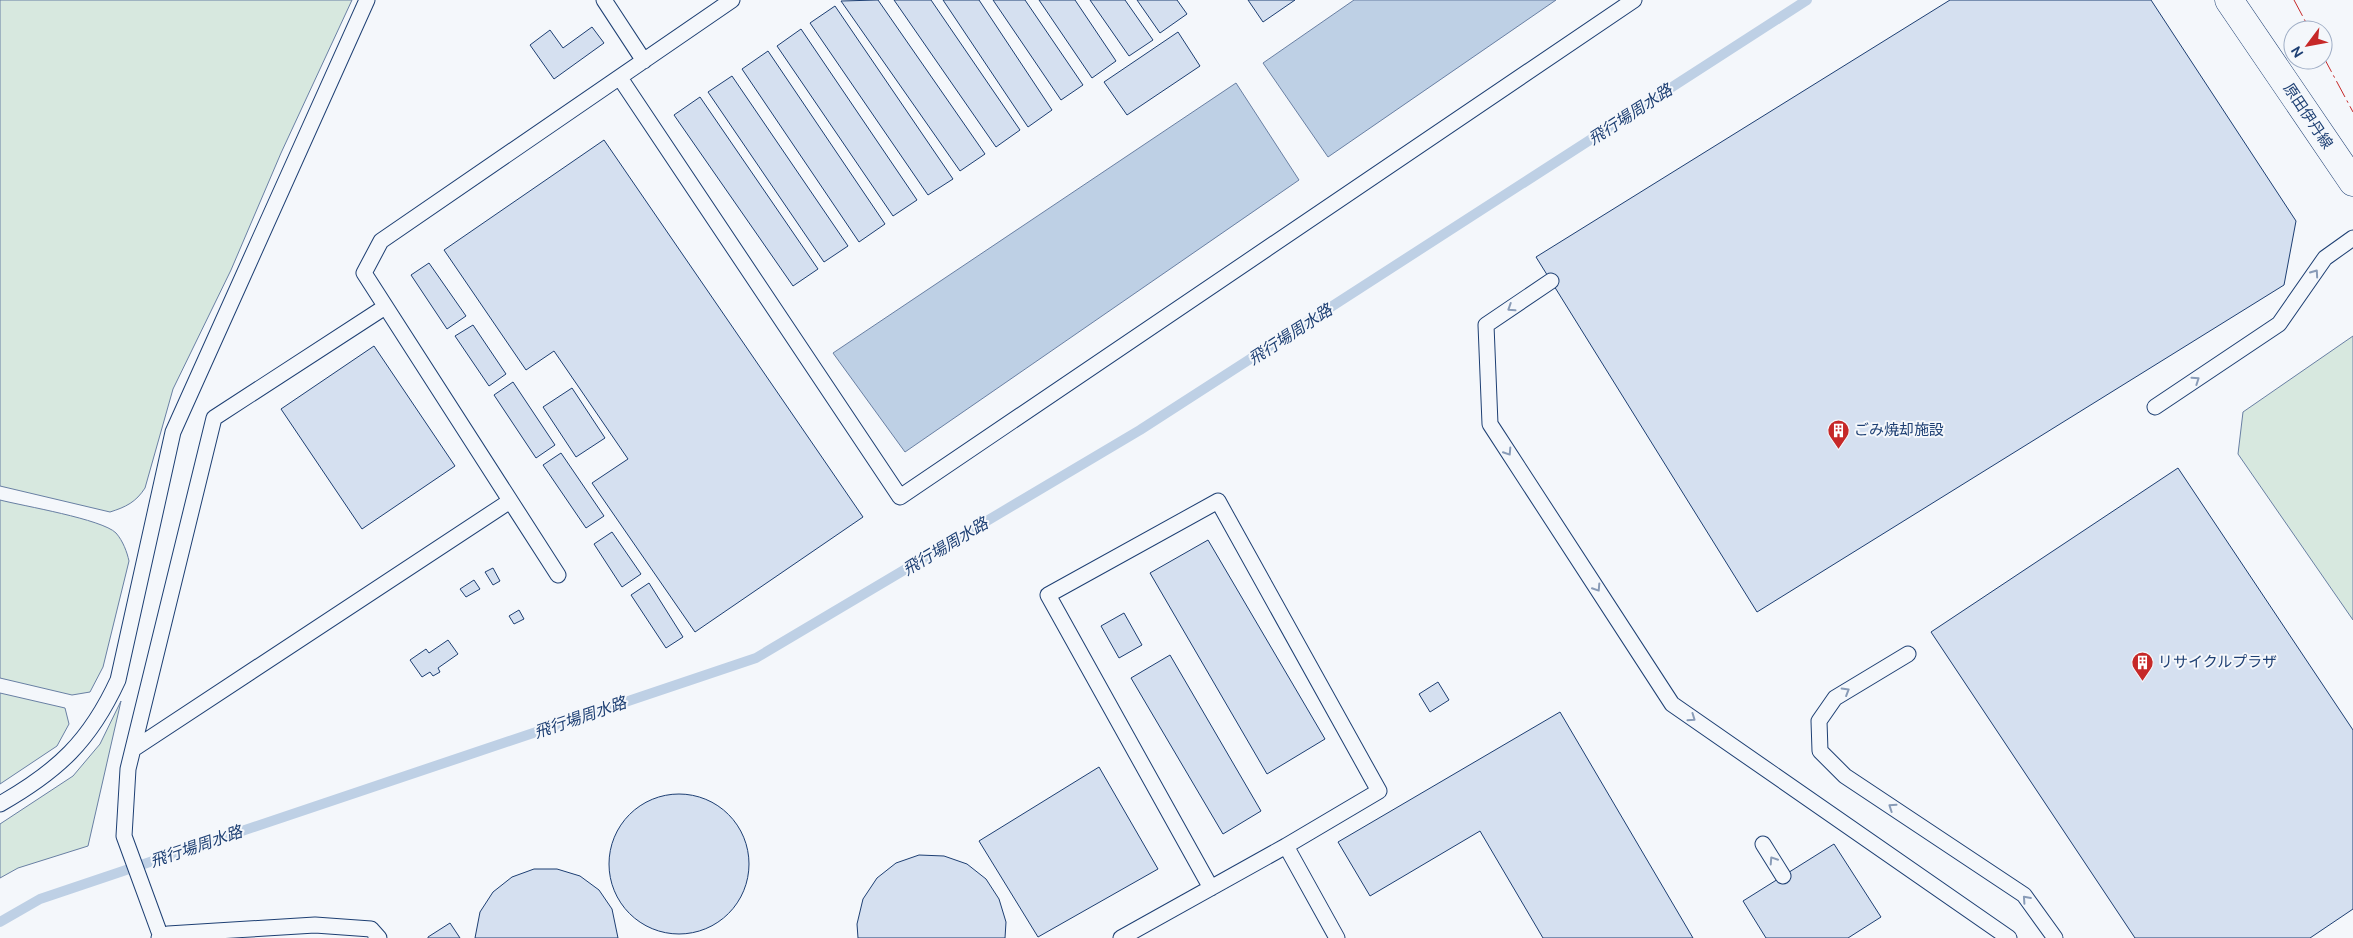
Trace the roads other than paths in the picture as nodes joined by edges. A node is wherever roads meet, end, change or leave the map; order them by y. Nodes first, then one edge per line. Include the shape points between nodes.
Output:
1 (367, 0) edge
2 (604, 0) edge
3 (732, 0) edge
4 (1634, 0) edge
5 (2228, 0) edge
6 (644, 60) junction
7 (620, 78) junction
8 (2353, 182) edge
9 (2353, 238) edge
10 (1551, 282) dead end
11 (385, 307) junction
12 (2155, 407) dead end
13 (510, 501) junction
14 (558, 575) dead end
15 (1908, 654) dead end
16 (135, 748) junction
17 (0, 804) edge
18 (1763, 844) dead end
19 (1286, 846) junction
20 (1783, 876) dead end
21 (1211, 888) junction
22 (160, 937) edge
23 (379, 938) edge
24 (1120, 938) edge
25 (1337, 938) edge
26 (2009, 938) edge
27 (2055, 938) edge

1 - 17 lane via 173,432 115,686 105,707 64,759 34,784
2 - 6 lane
3 - 6 lane
4 - 7 lane via 900,497
5 - 8 street, 原田伊丹線
6 - 7 lane
7 - 11 lane via 381,241 364,273
12 -> 9 lane via 2279,324 2325,258
10 -> 26 lane via 1486,325 1490,424 1672,704
11 - 13 lane
11 - 16 lane via 214,418
13 - 14 lane
13 - 16 lane
27 -> 15 lane via 2024,896 1845,776 1820,751 1819,721 1835,698
16 - 22 lane via 128,769 124,836
20 -> 18 lane
19 - 21 lane
19 - 21 lane via 1379,791 1218,501 1048,596
19 - 25 lane
21 - 24 lane
22 - 23 lane via 315,925 371,929

